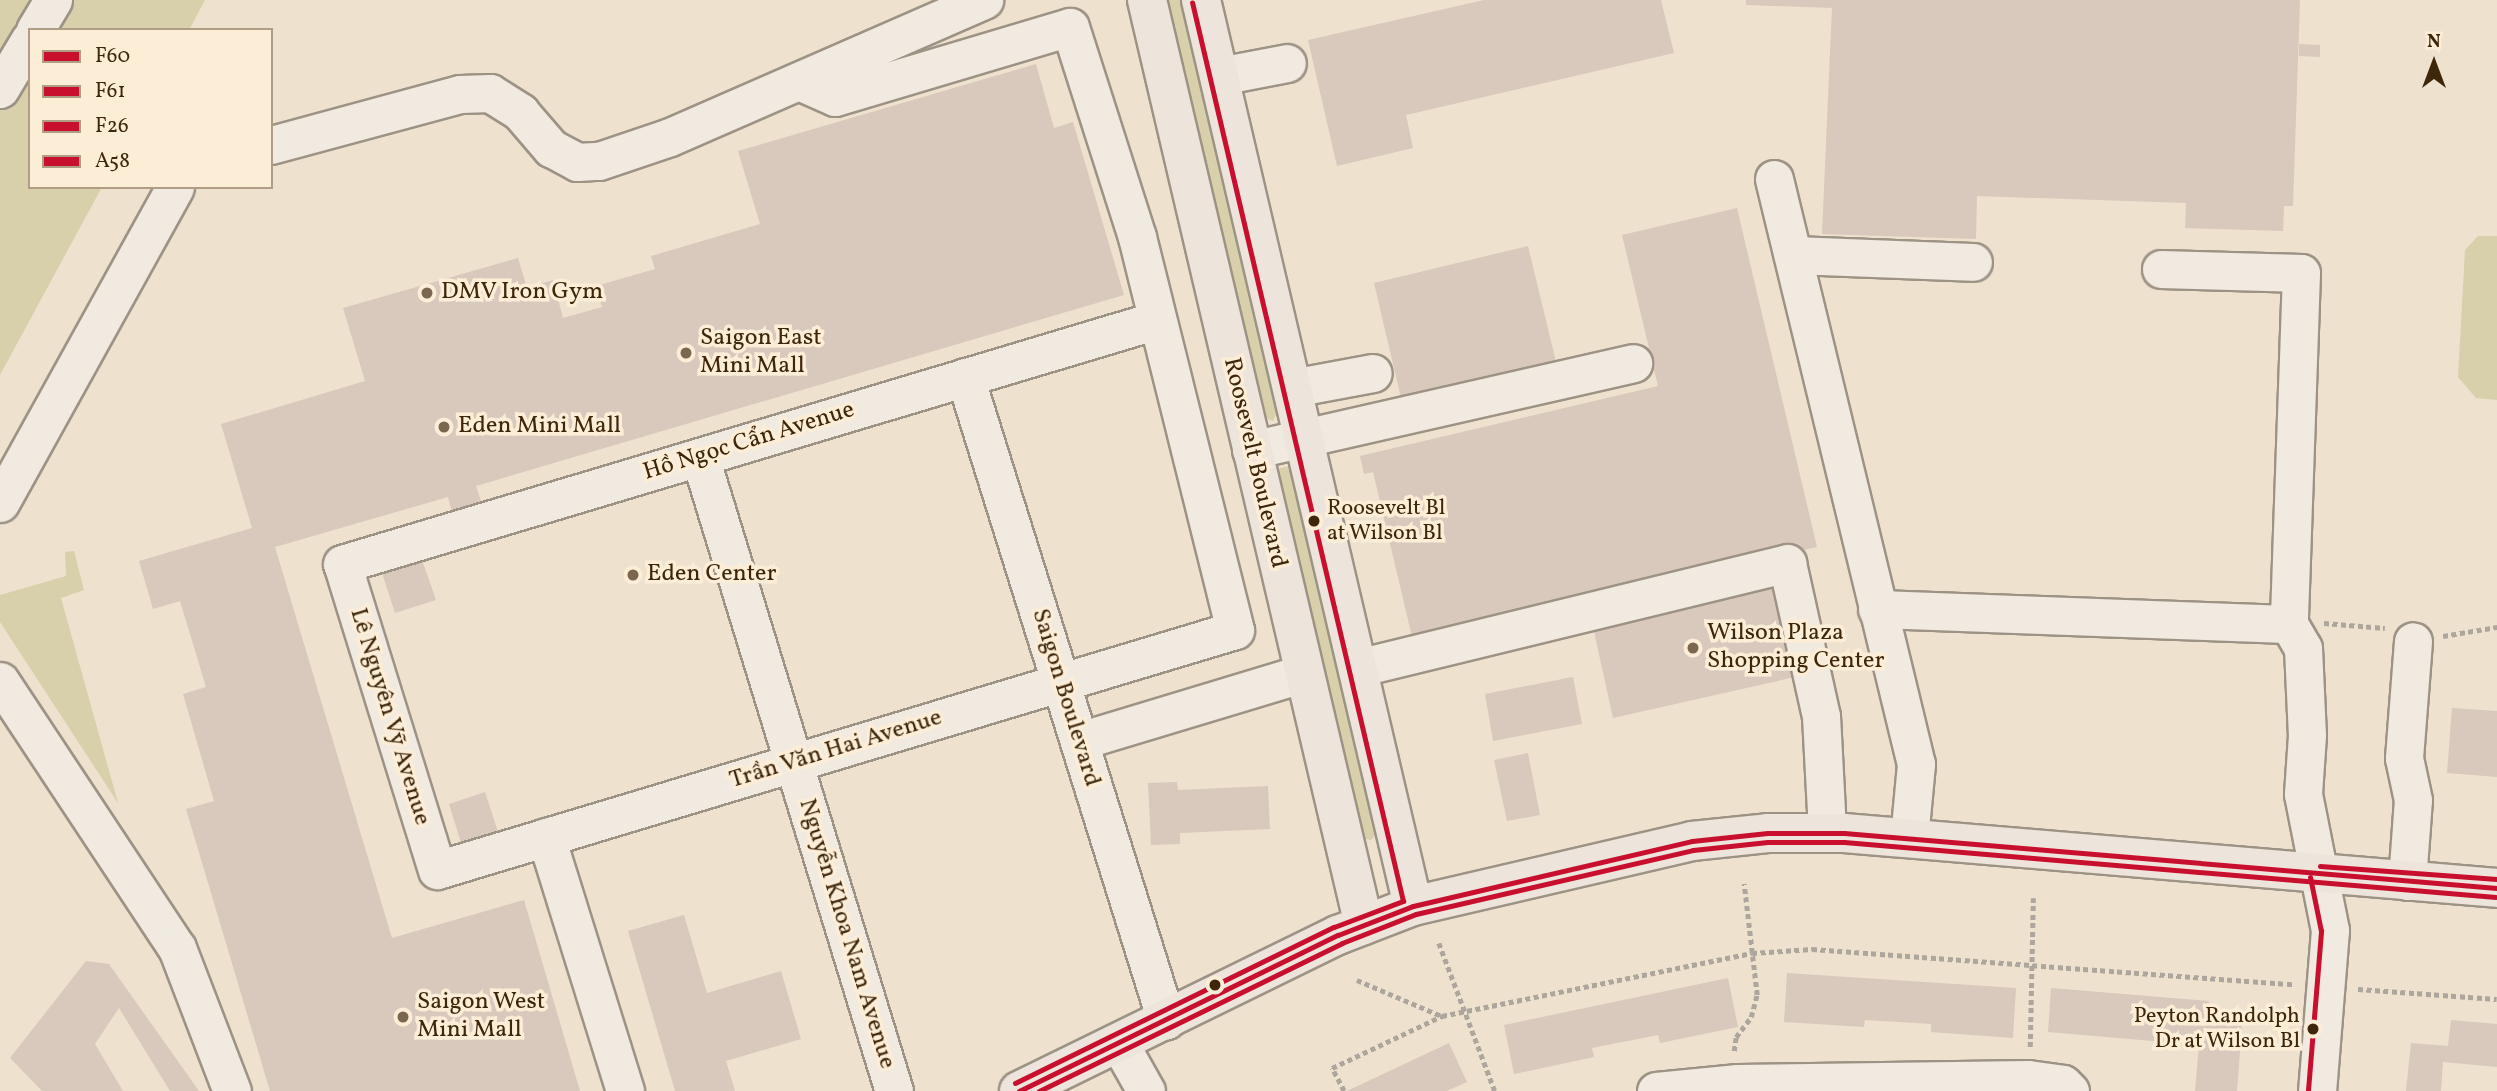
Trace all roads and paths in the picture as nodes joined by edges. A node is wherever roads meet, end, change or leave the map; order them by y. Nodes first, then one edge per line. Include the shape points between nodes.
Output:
1 (53, 0) edge
2 (984, 0) edge
3 (1147, 0) edge
4 (1201, 0) edge
5 (36, 28) edge
6 (28, 42) edge
7 (1287, 63) dead end
8 (1219, 76) junction
9 (799, 81) junction
10 (0, 89) edge
11 (273, 144) edge
12 (1774, 180) dead end
13 (173, 189) edge
14 (1793, 255) junction
15 (1973, 261) dead end
16 (2161, 268) dead end
17 (1157, 320) junction
18 (1633, 362) dead end
19 (1373, 373) dead end
20 (965, 377) junction
21 (1292, 388) junction
22 (1303, 438) junction
23 (1251, 450) junction
24 (700, 457) junction
25 (0, 503) edge
26 (342, 564) joint
27 (1877, 609) junction
28 (2289, 624) junction
29 (2413, 641) dead end
30 (1357, 668) junction
31 (1304, 673) junction
32 (0, 681) edge
33 (1060, 682) junction
34 (1079, 740) junction
35 (794, 762) junction
36 (1827, 832) junction
37 (546, 837) junction
38 (1909, 838) junction
39 (437, 870) joint
40 (2319, 875) junction
41 (2407, 881) junction
42 (1744, 884) dead end
43 (2497, 888) edge
44 (2033, 898) dead end
45 (1413, 906) junction
46 (1364, 925) junction
47 (1439, 943) dead end
48 (1752, 953) junction
49 (2031, 965) junction
50 (1357, 980) dead end
51 (2326, 987) junction
52 (2497, 999) edge
53 (1464, 1010) junction
54 (1442, 1016) junction
55 (1166, 1020) junction
56 (1119, 1043) junction
57 (2030, 1080) junction
58 (1731, 1083) junction
59 (232, 1091) edge
60 (625, 1091) edge
61 (894, 1091) edge
62 (1019, 1091) edge
63 (1146, 1091) edge
64 (1344, 1091) edge
65 (1495, 1091) edge
66 (1656, 1091) edge
67 (2070, 1091) edge
68 (2317, 1091) edge

1 - 5 street
2 - 9 street
3 - 23 main road, Roosevelt Boulevard
4 - 8 main road
6 - 10 street
7 - 8 street
8 - 21 main road
9 - 11 street via 670,137 599,161 577,162 551,148 520,112 490,93 460,94
9 - 17 street via 835,97 1070,27 1137,237
12 - 14 street
13 - 25 street
14 - 15 street
14 - 27 street
16 - 28 street via 2301,273
17 - 20 street, Hồ Ngọc Cẩn Avenue
17 - 33 street, Trần Văn Hai Avenue via 1235,630
18 - 22 street
19 - 21 street
20 - 24 street, Hồ Ngọc Cẩn Avenue
20 - 33 street, Saigon Boulevard
21 - 22 main road
22 - 23 street
22 - 30 main road
23 - 31 main road, Roosevelt Boulevard
24 - 26 street, Hồ Ngọc Cẩn Avenue
24 - 35 street, Nguyễn Khoa Nam Avenue
26 - 39 street, Lê Nguyên Vỹ Avenue
27 - 28 street
27 - 38 street via 1916,764
28 - 40 street via 2303,648 2307,735 2303,794
29 - 41 street via 2404,758 2413,800
30 - 36 street via 1787,564 1821,716
30 - 45 main road
31 - 34 street
31 - 46 main road, Roosevelt Boulevard
32 - 59 street via 177,948
33 - 34 street, Saigon Boulevard
33 - 35 street, Trần Văn Hai Avenue
34 - 55 street, Saigon Boulevard
35 - 37 street, Trần Văn Hai Avenue
35 - 61 street, Nguyễn Khoa Nam Avenue
36 - 38 main road
36 - 45 main road via 1768,833 1669,845
37 - 39 street, Trần Văn Hai Avenue
37 - 60 street
38 - 40 main road
40 - 41 main road
40 - 51 street via 2330,930
41 - 43 main road
42 - 48 path
44 - 49 path
45 - 46 main road
46 - 55 main road
47 - 53 path
48 - 49 path via 1812,949
48 - 53 path
48 - 58 path via 1757,995 1751,1017 1736,1037
49 - 51 path
49 - 57 path
50 - 54 path
51 - 52 path
51 - 68 street
53 - 54 path
53 - 65 path
54 - 64 path via 1332,1068
55 - 56 main road
56 - 62 main road
56 - 63 street
57 - 58 street
57 - 67 street via 2063,1084
58 - 66 street

